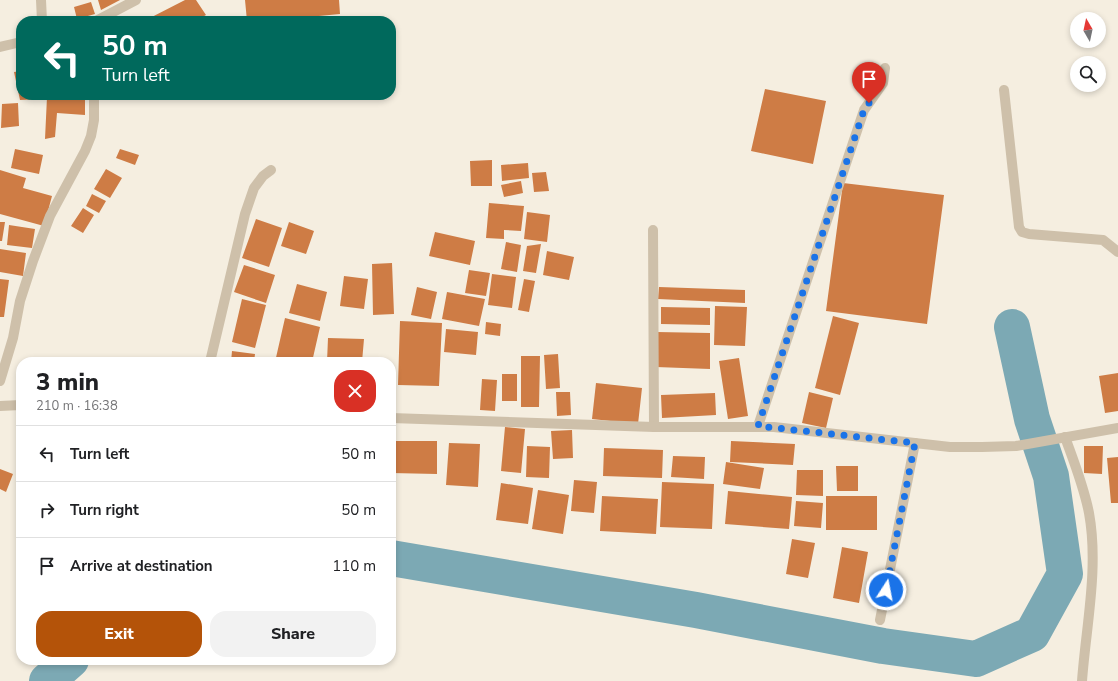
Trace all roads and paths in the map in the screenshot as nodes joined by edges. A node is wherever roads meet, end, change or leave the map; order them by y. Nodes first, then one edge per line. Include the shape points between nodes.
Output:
1 (41, 0) edge
2 (136, 0) edge
3 (42, 16) edge
4 (106, 16) edge
5 (16, 43) edge
6 (0, 47) edge
7 (885, 68) dead end
8 (1004, 90) dead end
9 (94, 100) edge
10 (271, 170) dead end
11 (653, 230) dead end
12 (1118, 252) edge
13 (211, 357) edge
14 (0, 380) edge
15 (16, 405) edge
16 (0, 406) edge
17 (396, 418) edge
18 (758, 426) junction
19 (654, 427) junction
20 (1118, 428) edge
21 (1065, 437) junction
22 (915, 443) junction
23 (880, 620) dead end
24 (1082, 681) edge

1 - 3 street
2 - 4 street
5 - 6 street
7 - 18 street via 883,83 864,110
8 - 12 street via 1019,227 1022,232 1103,240
9 - 14 street via 94,120 85,152 50,216 33,261
10 - 13 street via 254,188 245,214
11 - 19 street
15 - 16 street
17 - 19 street
18 - 19 street
18 - 22 street
20 - 21 street
21 - 22 street via 1016,446 950,447
21 - 24 street via 1081,479 1089,513 1092,547 1092,586
22 - 23 street

